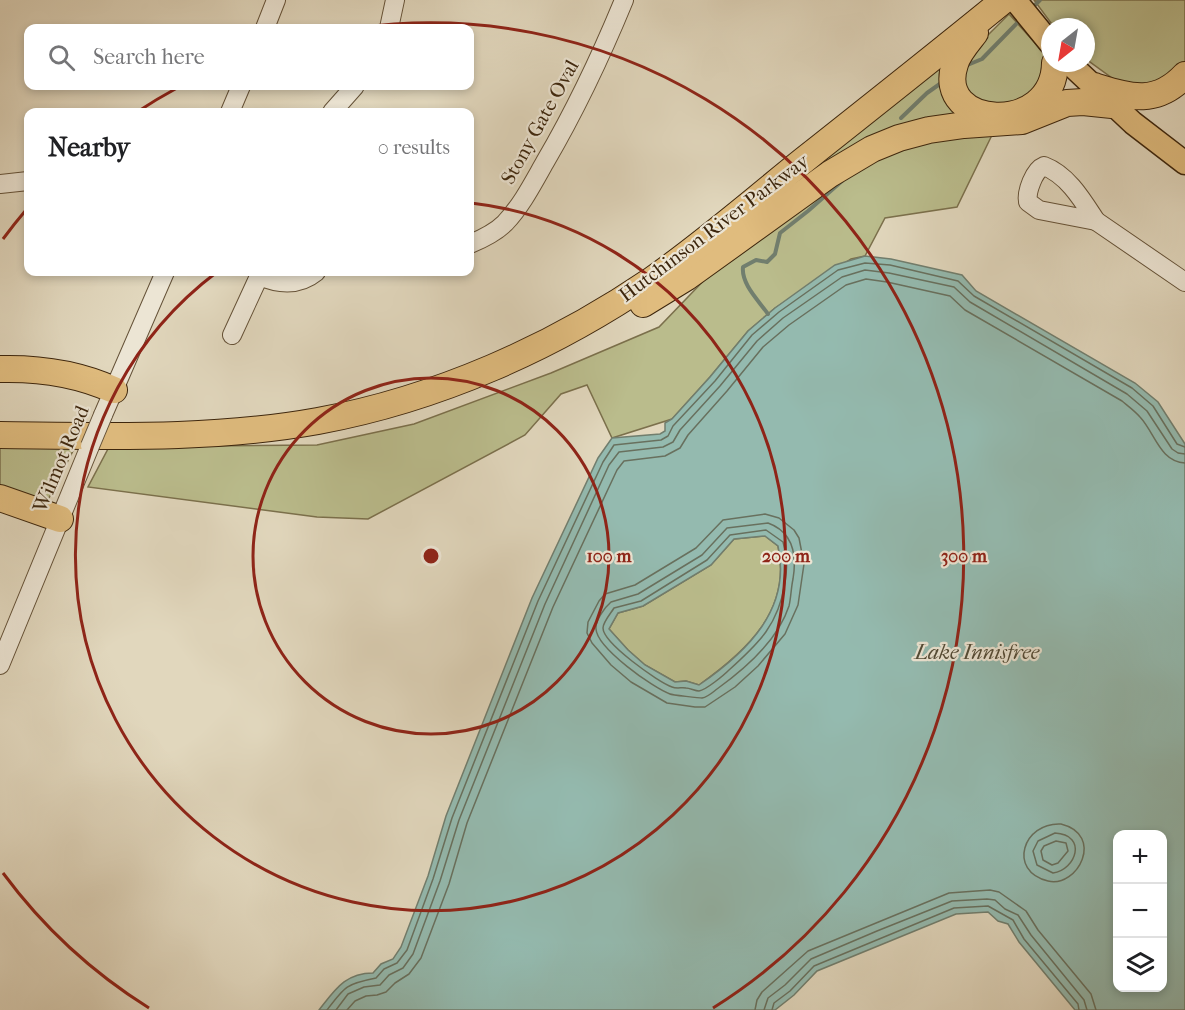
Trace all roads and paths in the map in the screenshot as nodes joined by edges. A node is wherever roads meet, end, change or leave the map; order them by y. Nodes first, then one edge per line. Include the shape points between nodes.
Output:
1 (276, 0) edge
2 (395, 0) edge
3 (624, 0) edge
4 (999, 2) edge
5 (267, 24) edge
6 (390, 24) edge
7 (1041, 40) edge
8 (1052, 72) edge
9 (1078, 72) edge
10 (1185, 75) edge
11 (1091, 85) junction
12 (239, 90) edge
13 (351, 90) edge
14 (1113, 105) junction
15 (232, 108) edge
16 (336, 108) edge
17 (1185, 163) edge
18 (24, 181) edge
19 (0, 184) edge
20 (1096, 221) dead end
21 (474, 242) edge
22 (1182, 274) edge
23 (163, 276) edge
24 (259, 276) edge
25 (264, 276) edge
26 (308, 276) edge
27 (232, 334) dead end
28 (0, 369) edge
29 (464, 380) junction
30 (114, 390) junction
31 (0, 421) edge
32 (0, 435) edge
33 (0, 498) edge
34 (60, 519) junction
35 (0, 665) edge

1 - 5 street
2 - 6 street
3 - 21 street, Stony Gate Oval via 576,106 524,198 494,232
4 - 7 main road
4 - 8 highway via 954,66 953,86 962,104 991,115 1028,108 1043,100 1053,83
4 - 29 highway, Hutchinson River Parkway via 654,279 543,344
4 - 31 highway, Hutchinson River Parkway via 622,282 549,325 471,360 390,388 264,415 177,422
9 - 11 main road
10 - 11 highway via 1165,92 1146,97 1125,96
11 - 14 main road
12 - 15 street
13 - 16 street
14 - 17 main road
14 - 29 highway via 1067,103 1022,121 929,130 879,146 830,174 687,277 617,319 540,355
18 - 19 street
20 - 22 street
23 - 30 street, Wilmot Road
24 - 27 street
25 - 26 street via 275,282 299,281
28 - 30 highway via 63,374
29 - 32 highway, Hutchinson River Parkway via 405,400 320,421 236,433
30 - 34 street, Wilmot Road, bridge
33 - 34 highway
34 - 35 street, Wilmot Road

